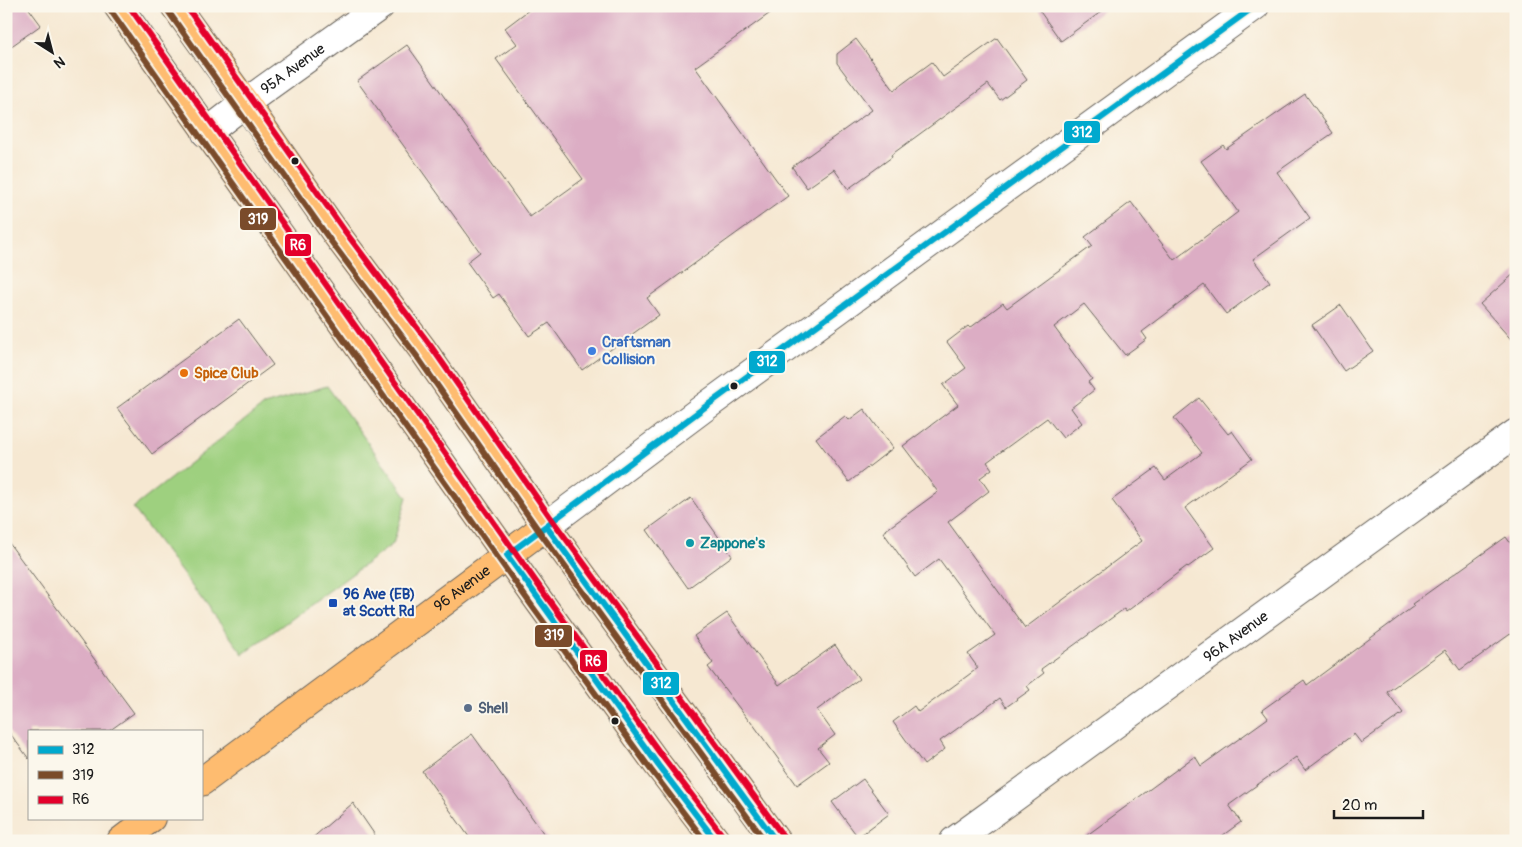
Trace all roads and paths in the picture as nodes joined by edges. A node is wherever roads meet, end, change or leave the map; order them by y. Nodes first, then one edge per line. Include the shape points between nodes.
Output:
1 (118, 6) edge
2 (175, 6) edge
3 (380, 6) edge
4 (1255, 6) edge
5 (245, 103) junction
6 (206, 133) junction
7 (1516, 433) edge
8 (546, 526) junction
9 (507, 555) junction
10 (202, 781) edge
11 (148, 820) edge
12 (121, 841) edge
13 (716, 841) edge
14 (776, 841) edge
15 (954, 841) edge

1 - 6 main road
2 - 5 main road
3 - 5 street, 95A Avenue
4 - 8 street, 96 Avenue
5 - 6 street, 95A Avenue
5 - 8 main road
6 - 9 main road
7 - 15 street, 96A Avenue
8 - 9 main road, 96 Avenue
8 - 14 main road
9 - 10 main road, 96 Avenue
9 - 13 main road
11 - 12 main road

